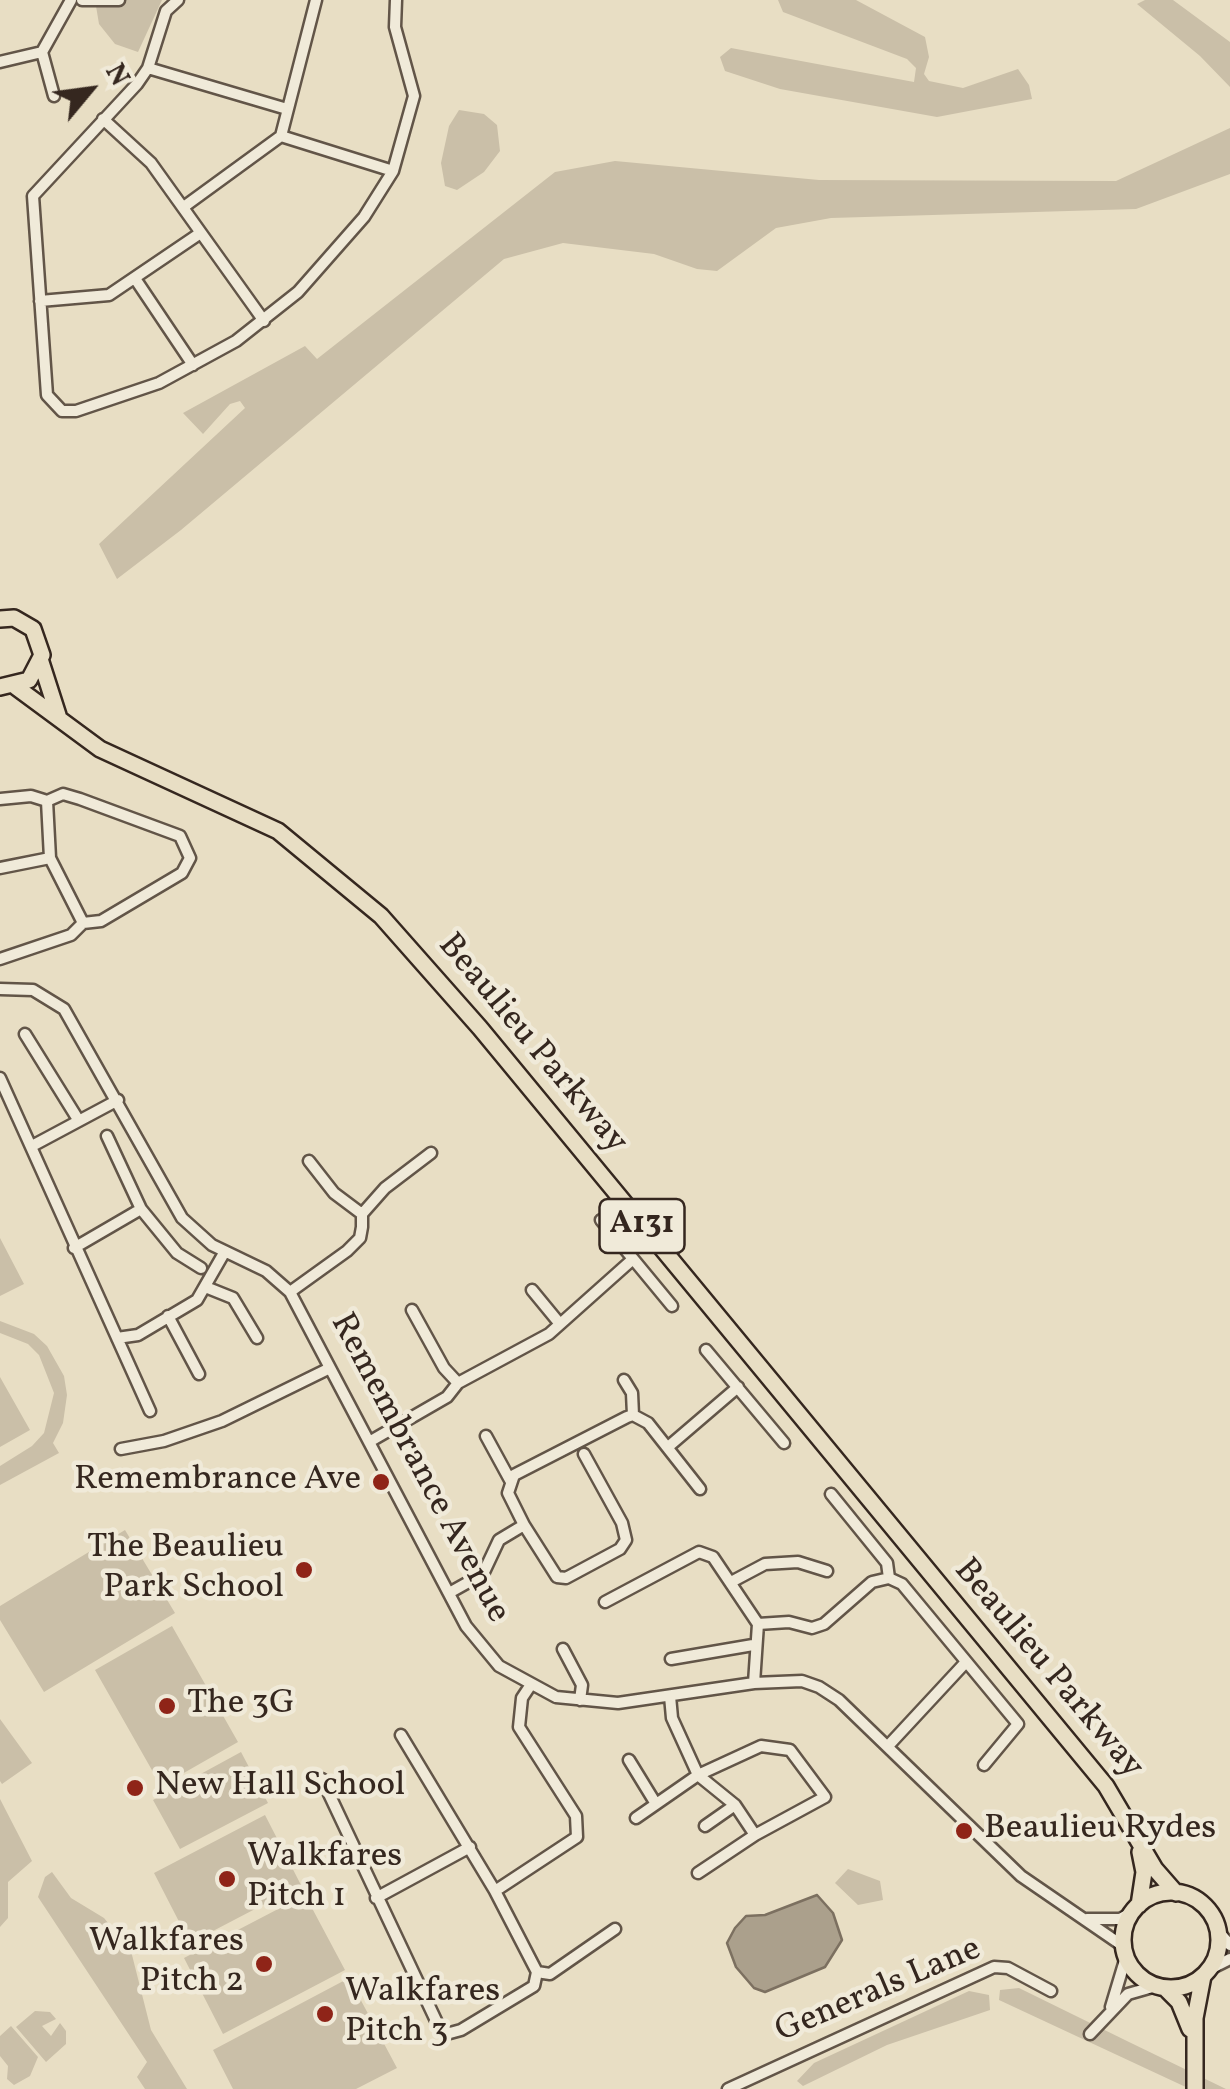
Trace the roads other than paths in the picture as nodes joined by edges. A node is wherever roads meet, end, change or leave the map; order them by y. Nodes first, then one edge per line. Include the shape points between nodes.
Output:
1 (71, 0) edge
2 (82, 0) edge
3 (119, 0) edge
4 (178, 0) edge
5 (316, 0) edge
6 (396, 0) edge
7 (42, 52) junction
8 (0, 62) edge
9 (148, 68) junction
10 (54, 96) dead end
11 (287, 109) junction
12 (103, 119) junction
13 (281, 136) junction
14 (393, 171) junction
15 (185, 206) junction
16 (199, 234) junction
17 (136, 280) junction
18 (40, 301) junction
19 (264, 320) junction
20 (193, 365) junction
21 (5, 615) edge
22 (41, 662) junction
23 (8, 687) edge
24 (64, 724) junction
25 (0, 799) edge
26 (47, 801) junction
27 (50, 858) junction
28 (0, 868) edge
29 (83, 923) junction
30 (0, 959) edge
31 (0, 989) edge
32 (26, 1034) dead end
33 (0, 1078) edge
34 (118, 1100) junction
35 (79, 1120) junction
36 (107, 1136) dead end
37 (32, 1146) junction
38 (431, 1153) dead end
39 (310, 1160) dead end
40 (140, 1209) junction
41 (362, 1214) junction
42 (601, 1220) dead end
43 (74, 1248) junction
44 (224, 1252) junction
45 (634, 1259) junction
46 (202, 1268) dead end
47 (208, 1288) junction
48 (532, 1290) dead end
49 (290, 1292) junction
50 (672, 1306) dead end
51 (412, 1310) dead end
52 (168, 1316) junction
53 (560, 1324) junction
54 (117, 1338) junction
55 (257, 1338) dead end
56 (706, 1350) dead end
57 (330, 1368) junction
58 (199, 1374) dead end
59 (624, 1380) dead end
60 (458, 1384) junction
61 (738, 1386) junction
62 (150, 1410) dead end
63 (634, 1415) junction
64 (486, 1436) dead end
65 (369, 1442) junction
66 (784, 1443) dead end
67 (668, 1447) junction
68 (121, 1450) dead end
69 (584, 1454) dead end
70 (510, 1480) junction
71 (700, 1489) dead end
72 (831, 1494) dead end
73 (524, 1525) junction
74 (826, 1571) dead end
75 (889, 1578) junction
76 (733, 1581) junction
77 (449, 1592) junction
78 (604, 1602) dead end
79 (758, 1624) junction
80 (753, 1645) junction
81 (563, 1649) dead end
82 (671, 1659) dead end
83 (966, 1662) junction
84 (754, 1683) junction
85 (530, 1686) junction
86 (670, 1696) junction
87 (580, 1700) junction
88 (401, 1735) dead end
89 (888, 1746) junction
90 (629, 1760) dead end
91 (984, 1765) dead end
92 (698, 1775) junction
93 (322, 1779) dead end
94 (656, 1804) junction
95 (735, 1805) junction
96 (636, 1818) dead end
97 (705, 1826) dead end
98 (1134, 1829) junction
99 (755, 1835) junction
100 (470, 1847) junction
101 (698, 1873) dead end
102 (495, 1891) junction
103 (1176, 1893) junction
104 (376, 1898) junction
105 (1136, 1908) junction
106 (1086, 1918) junction
107 (615, 1929) dead end
108 (1218, 1931) junction
109 (1230, 1945) edge
110 (1125, 1951) junction
111 (1230, 1960) edge
112 (537, 1972) junction
113 (1206, 1973) junction
114 (1160, 1987) junction
115 (1050, 1991) dead end
116 (1110, 2008) junction
117 (1090, 2034) dead end
118 (1196, 2052) junction
119 (728, 2089) edge
120 (1196, 2089) edge

1 - 7 street
2 - 3 street
4 - 9 street via 166,11
5 - 11 street
6 - 14 street via 395,27 414,96
7 - 8 street
7 - 10 street
9 - 11 street
9 - 12 street
11 - 13 street
12 - 15 street via 149,160
12 - 18 street via 32,196
13 - 14 street
13 - 15 street
14 - 19 street via 364,217
15 - 16 street
16 - 17 street
16 - 19 street
17 - 18 street via 109,295
17 - 20 street
18 - 20 street via 47,395 62,410 159,383
19 - 20 street
21 - 22 highway via 37,634
22 - 23 highway via 29,680
22 - 24 highway
23 - 24 highway, Beaulieu Parkway / A131
24 - 98 highway, Beaulieu Parkway / A131 via 100,749 278,831 381,916 1106,1786
25 - 26 street
26 - 27 street
26 - 29 street via 63,794 80,798 170,830 189,851 182,873 101,921
27 - 28 street
27 - 29 street
29 - 30 street via 71,935
31 - 34 street, Remembrance Avenue via 33,990 64,1009
32 - 35 street
33 - 37 street
34 - 35 street
34 - 44 street, Remembrance Avenue via 182,1218
35 - 37 street
36 - 40 street
37 - 43 street
38 - 41 street
39 - 41 street via 334,1193
40 - 43 street
40 - 46 street via 177,1253
41 - 49 street via 360,1238
42 - 45 street
43 - 54 street
44 - 47 street
44 - 49 street, Remembrance Avenue via 266,1270
45 - 50 street
45 - 53 street
47 - 52 street
47 - 55 street via 233,1298
48 - 53 street
49 - 57 street, Remembrance Avenue
51 - 60 street
52 - 54 street via 138,1335
52 - 58 street
53 - 60 street
54 - 62 street
56 - 61 street
57 - 65 street, Remembrance Avenue
57 - 68 street via 222,1421
59 - 63 street
60 - 65 street via 448,1398
61 - 66 street
61 - 67 street
63 - 67 street
63 - 70 street
64 - 70 street
65 - 77 street, Remembrance Avenue
67 - 71 street
69 - 73 street via 622,1523 626,1540 620,1550 557,1578
70 - 73 street via 508,1493
72 - 75 street via 888,1563
73 - 77 street via 499,1540 483,1574
74 - 76 street via 798,1562 765,1564
75 - 79 street via 872,1582 824,1624
75 - 83 street via 902,1584
76 - 78 street via 713,1556 698,1552
76 - 79 street
77 - 85 street, Remembrance Avenue via 480,1646
79 - 80 street
80 - 82 street
80 - 84 street
81 - 87 street via 582,1685
83 - 89 street
83 - 91 street via 1018,1724
84 - 86 street, Remembrance Avenue
84 - 89 street, Remembrance Avenue via 819,1687
85 - 87 street, Remembrance Avenue
85 - 102 street via 519,1727 576,1816 576,1837
86 - 87 street, Remembrance Avenue via 618,1704
86 - 92 street via 672,1718
88 - 100 street
89 - 106 street, Remembrance Avenue via 1021,1876
90 - 94 street
92 - 94 street
92 - 95 street
92 - 99 street via 762,1746 790,1750 825,1797
93 - 104 street
94 - 96 street
95 - 97 street
95 - 99 street
98 - 103 highway, Beaulieu Parkway / A131
98 - 105 highway, Beaulieu Parkway / A131 via 1144,1872
99 - 101 street
100 - 102 street
100 - 104 street
102 - 112 street
103 - 105 highway via 1156,1895
103 - 108 highway via 1204,1906
104 - 112 street via 440,2028 450,2033 534,1986
105 - 106 street via 1120,1919
105 - 110 highway
106 - 110 street, Remembrance Avenue
107 - 112 street via 550,1974
108 - 109 street
108 - 113 highway
110 - 114 highway via 1138,1974
110 - 116 street
111 - 113 street
113 - 114 highway via 1184,1986
113 - 118 highway via 1195,2018
114 - 116 street via 1128,1994
114 - 118 highway via 1183,2008
115 - 119 street, Generals Lane via 994,1967
116 - 117 street
118 - 120 highway

